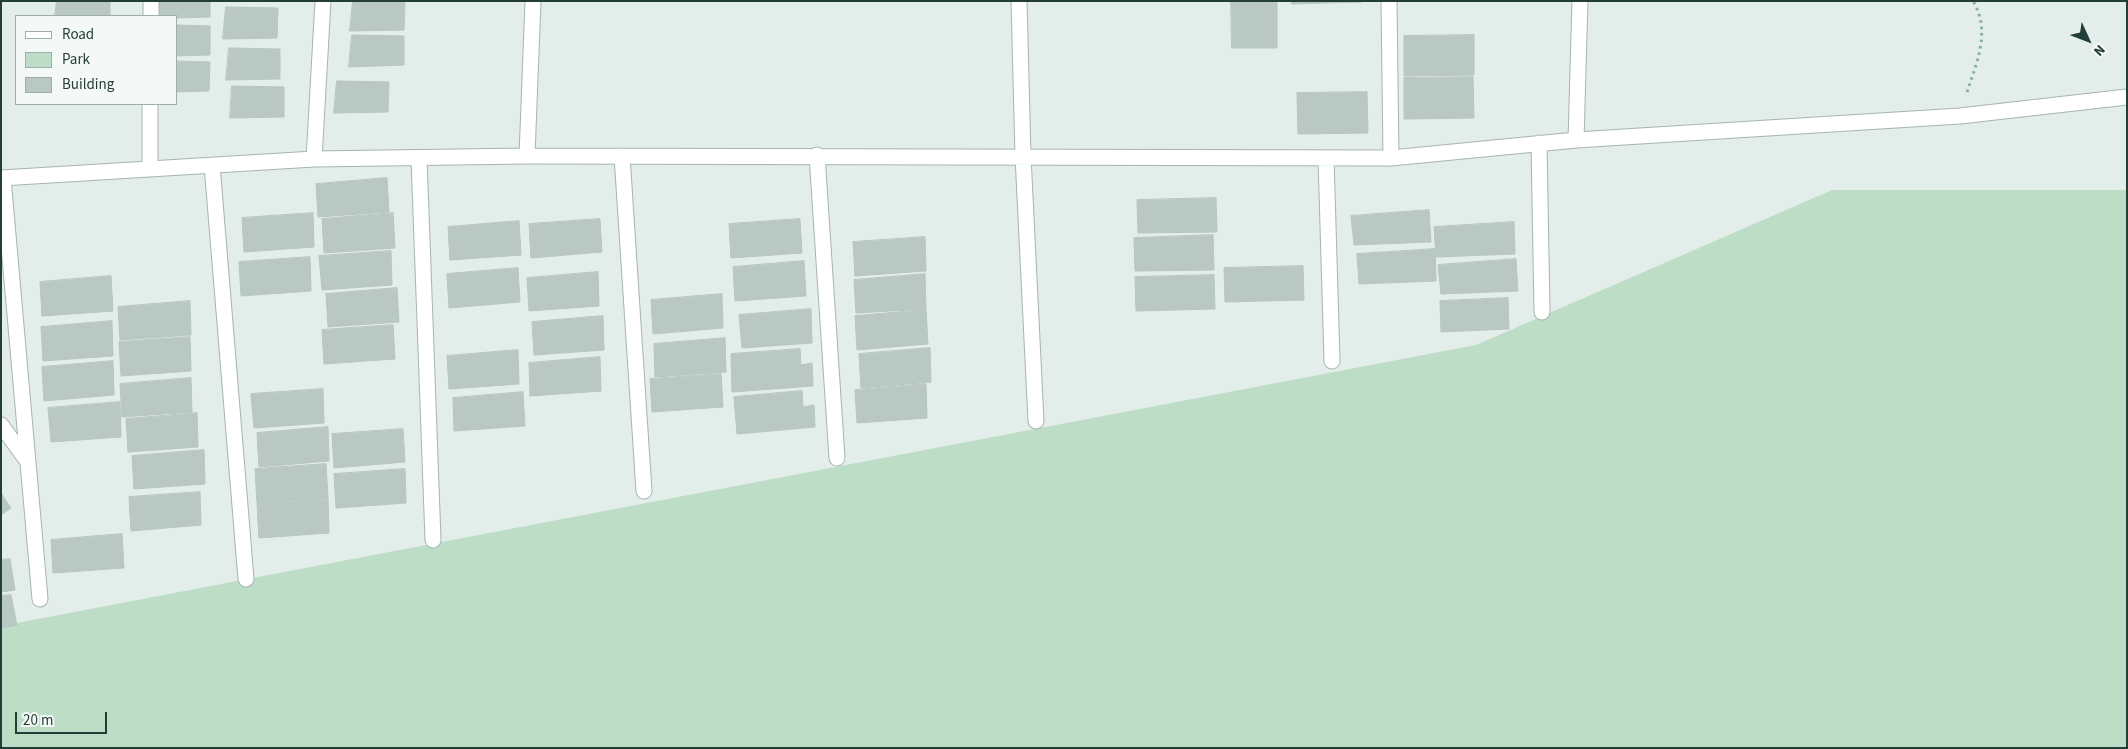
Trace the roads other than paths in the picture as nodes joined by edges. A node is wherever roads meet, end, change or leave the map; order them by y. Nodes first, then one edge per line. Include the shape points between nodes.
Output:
1 (151, 1) edge
2 (323, 1) edge
3 (533, 1) edge
4 (1019, 1) edge
5 (1389, 1) edge
6 (1580, 1) edge
7 (151, 15) edge
8 (2127, 97) edge
9 (150, 105) edge
10 (1576, 140) junction
11 (1539, 143) junction
12 (817, 155) junction
13 (527, 156) junction
14 (622, 156) junction
15 (1022, 156) junction
16 (419, 158) junction
17 (1326, 158) junction
18 (1391, 158) junction
19 (314, 159) junction
20 (212, 165) junction
21 (150, 169) junction
22 (2, 178) edge
23 (1542, 312) dead end
24 (1332, 361) dead end
25 (1036, 421) dead end
26 (1, 425) edge
27 (837, 458) dead end
28 (28, 463) junction
29 (644, 491) dead end
30 (434, 540) dead end
31 (246, 579) dead end
32 (40, 599) dead end

1 - 7 street
2 - 19 street
3 - 13 street
4 - 15 street
5 - 18 street
6 - 10 street
8 - 10 street via 1960,116
9 - 21 street
10 - 11 street
11 - 18 street
11 - 23 street
12 - 14 street
12 - 15 street
12 - 27 street
13 - 14 street
13 - 16 street
14 - 29 street
15 - 17 street
15 - 25 street
16 - 19 street
16 - 30 street
17 - 18 street
17 - 24 street
19 - 20 street
20 - 21 street
20 - 31 street
21 - 22 street
22 - 28 street
26 - 28 street
28 - 32 street

